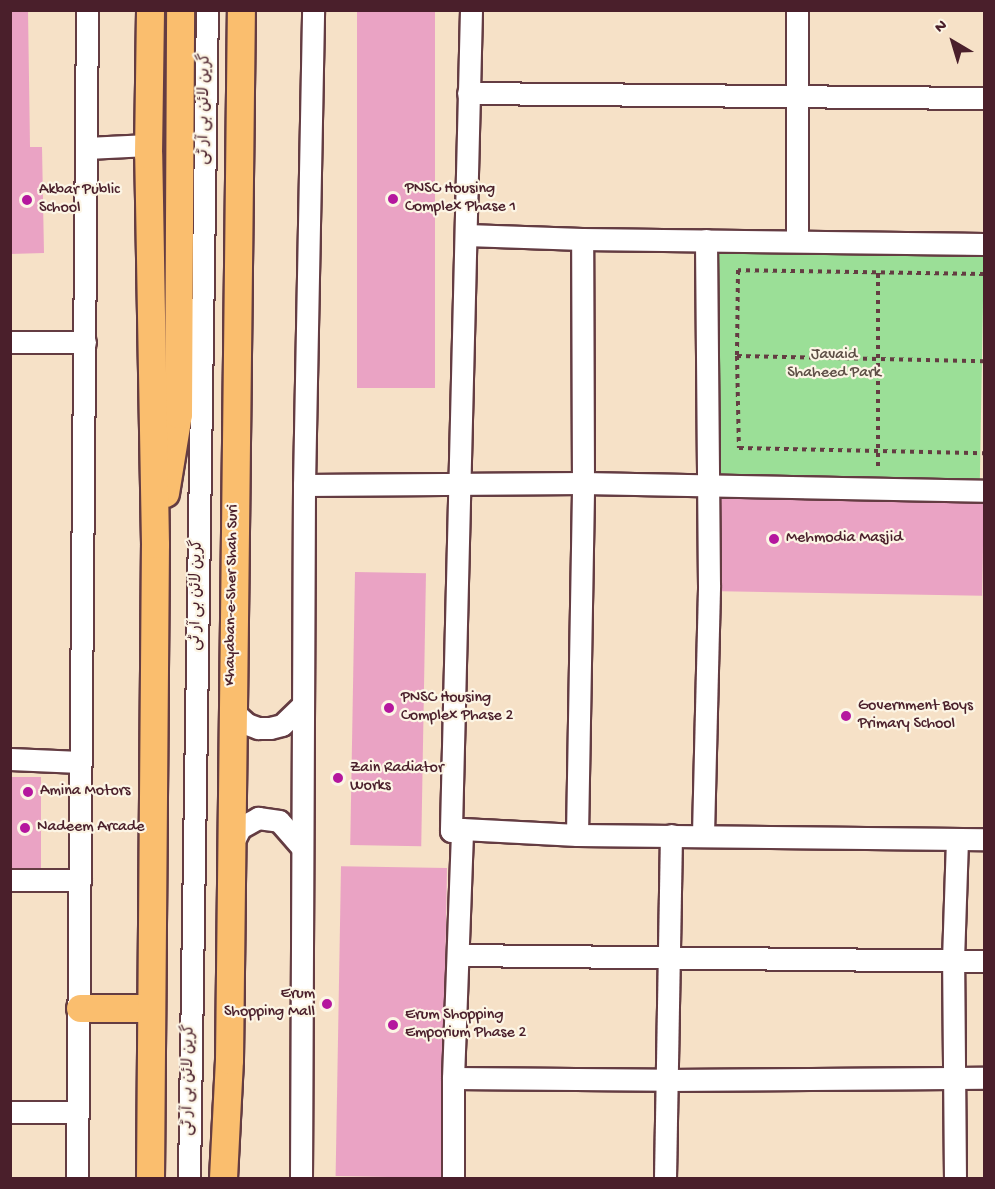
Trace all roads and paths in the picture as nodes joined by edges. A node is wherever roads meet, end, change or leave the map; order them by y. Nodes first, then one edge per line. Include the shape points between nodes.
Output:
1 (87, 10) edge
2 (150, 10) edge
3 (180, 10) edge
4 (207, 10) edge
5 (241, 10) edge
6 (313, 10) edge
7 (471, 10) edge
8 (797, 10) edge
9 (468, 93) junction
10 (797, 97) junction
11 (984, 98) edge
12 (148, 145) junction
13 (87, 148) junction
14 (466, 235) junction
15 (582, 239) junction
16 (706, 240) junction
17 (797, 241) junction
18 (984, 244) edge
19 (878, 273) junction
20 (984, 274) edge
21 (10, 342) edge
22 (85, 342) junction
23 (738, 356) junction
24 (878, 358) junction
25 (984, 361) edge
26 (879, 450) junction
27 (984, 453) edge
28 (460, 483) junction
29 (583, 483) junction
30 (303, 485) junction
31 (709, 485) junction
32 (984, 491) edge
33 (155, 544) junction
34 (232, 706) junction
35 (302, 706) junction
36 (10, 759) edge
37 (80, 762) junction
38 (462, 829) junction
39 (704, 834) junction
40 (577, 835) junction
41 (671, 835) junction
42 (957, 839) junction
43 (984, 839) edge
44 (301, 846) junction
45 (231, 847) junction
46 (10, 880) edge
47 (80, 880) junction
48 (458, 955) junction
49 (669, 956) junction
50 (953, 960) junction
51 (984, 961) edge
52 (80, 1008) junction
53 (151, 1008) junction
54 (954, 1077) junction
55 (453, 1078) junction
56 (984, 1078) edge
57 (667, 1080) junction
58 (10, 1112) edge
59 (78, 1112) junction
60 (77, 1179) edge
61 (150, 1179) edge
62 (189, 1179) edge
63 (223, 1179) edge
64 (301, 1179) edge
65 (453, 1179) edge
66 (665, 1179) edge
67 (955, 1179) edge

1 - 13 street
2 - 12 main road
3 - 33 main road via 178,414
4 - 62 street, گرین لائن بی آر ٹی
5 - 34 main road, Khayaban-e-Sher Shah Suri
6 - 30 street
7 - 9 street
8 - 10 street
9 - 10 street
9 - 14 street
10 - 11 street
10 - 17 street
12 - 13 street
12 - 33 main road
13 - 22 street
14 - 15 street
14 - 28 street
15 - 16 street
15 - 29 street
16 - 17 street
16 - 31 street
17 - 18 street
19 - 20 path
19 - 23 path via 738,270
19 - 24 path
21 - 22 street
22 - 37 street
23 - 24 path
23 - 26 path via 739,448
24 - 25 path
24 - 26 path
26 - 27 path
28 - 29 street
28 - 30 street
28 - 38 street via 451,831
29 - 31 street
29 - 40 street
30 - 35 street
31 - 32 street
31 - 39 street
33 - 53 main road
34 - 35 street via 247,724 258,728 282,725
34 - 45 main road, Khayaban-e-Sher Shah Suri
35 - 44 street
36 - 37 street
37 - 47 street
38 - 40 street
38 - 48 street
39 - 41 street
39 - 42 street
40 - 41 street
41 - 49 street
42 - 43 street
42 - 50 street
44 - 45 street via 279,821 258,818 240,828
44 - 64 street
45 - 63 main road, Khayaban-e-Sher Shah Suri via 229,1060
46 - 47 street
47 - 52 street
48 - 49 street
48 - 55 street
49 - 50 street
49 - 57 street
50 - 51 street
50 - 54 street
52 - 53 main road
52 - 59 street
53 - 61 main road
54 - 56 street
54 - 57 street
54 - 67 street
55 - 57 street
55 - 65 street
57 - 66 street
58 - 59 street
59 - 60 street

